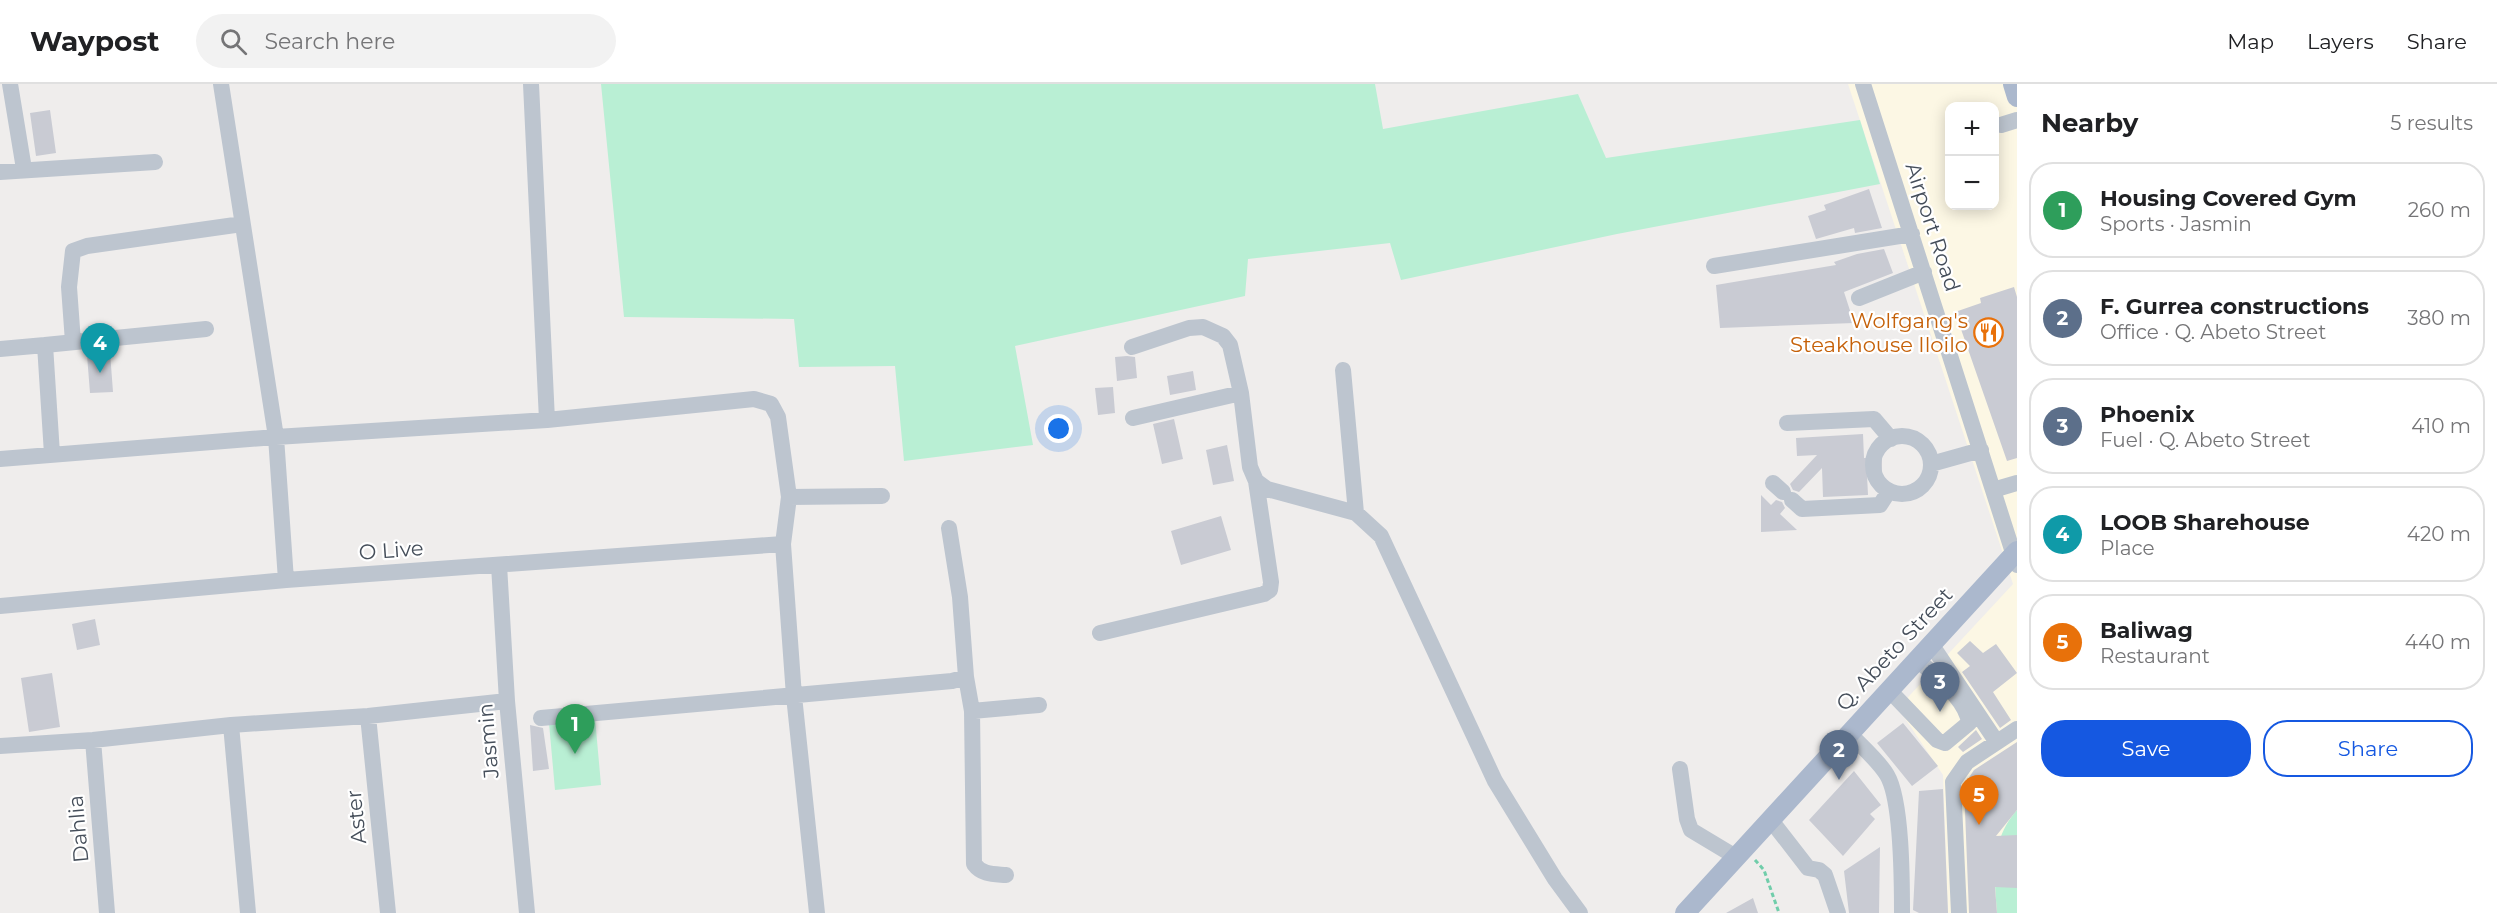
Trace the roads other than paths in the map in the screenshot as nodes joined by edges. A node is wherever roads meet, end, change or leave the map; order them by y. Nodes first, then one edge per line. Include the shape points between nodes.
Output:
1 (10, 84) edge
2 (221, 84) edge
3 (531, 84) edge
4 (1863, 84) edge
5 (2013, 84) edge
6 (2017, 97) edge
7 (155, 162) dead end
8 (24, 168) junction
9 (0, 171) edge
10 (242, 224) junction
11 (1912, 234) junction
12 (1714, 266) dead end
13 (1924, 272) junction
14 (1859, 298) dead end
15 (206, 330) dead end
16 (73, 342) junction
17 (45, 345) junction
18 (1132, 347) dead end
19 (0, 349) edge
20 (1343, 370) dead end
21 (1240, 393) junction
22 (1133, 418) dead end
23 (547, 420) junction
24 (1787, 423) dead end
25 (276, 436) junction
26 (1891, 439) junction
27 (1982, 450) junction
28 (52, 454) junction
29 (0, 459) edge
30 (1931, 464) junction
31 (1256, 481) junction
32 (2017, 483) edge
33 (1993, 490) junction
34 (1889, 491) junction
35 (1783, 492) dead end
36 (882, 496) dead end
37 (789, 497) junction
38 (1356, 513) junction
39 (949, 528) dead end
40 (783, 544) junction
41 (2016, 557) edge
42 (499, 565) junction
43 (286, 580) junction
44 (0, 606) edge
45 (1100, 633) dead end
46 (1924, 652) junction
47 (966, 677) junction
48 (1889, 690) junction
49 (794, 696) junction
50 (507, 701) junction
51 (1039, 705) dead end
52 (972, 711) junction
53 (368, 716) junction
54 (541, 718) dead end
55 (231, 724) junction
56 (2017, 729) edge
57 (1849, 733) junction
58 (93, 740) junction
59 (1996, 741) junction
60 (0, 746) edge
61 (1680, 769) dead end
62 (1770, 819) junction
63 (1740, 852) junction
64 (1006, 875) dead end
65 (107, 913) edge
66 (248, 913) edge
67 (388, 913) edge
68 (527, 913) edge
69 (817, 913) edge
70 (1580, 913) edge
71 (1685, 913) edge
72 (1838, 913) edge
73 (1902, 913) edge
74 (1959, 913) edge

1 - 8 street
2 - 10 street
3 - 23 street
4 - 11 street, Airport Road
5 - 6 main road
7 - 8 street
8 - 9 street
10 - 16 street via 74,251 69,287
10 - 25 street
11 - 12 street
11 - 13 street, Airport Road
13 - 14 street
13 - 27 street, Airport Road
15 - 16 street
16 - 17 street
17 - 19 street
17 - 28 street
18 - 21 street via 1189,328 1214,330 1230,345
20 - 38 street
21 - 22 street
21 - 31 street via 1250,467
23 - 25 street
23 - 37 street via 754,399 771,404 778,417
24 - 26 street via 1874,419
25 - 28 street
25 - 43 street
26 - 30 street via 1910,437 1918,441 1926,448
26 - 34 street via 1882,444 1874,460 1876,478
27 - 30 street
27 - 33 street, Airport Road
28 - 29 street
30 - 34 street via 1929,475 1917,490 1899,494
31 - 38 street via 1268,489
31 - 45 street via 1270,590
32 - 33 street
33 - 41 street, Airport Road
34 - 35 street via 1880,505 1802,508
36 - 37 street
37 - 40 street
38 - 70 street via 1381,536 1495,781
39 - 47 street via 960,597
40 - 42 street, O Live
40 - 49 street
41 - 46 main road, Q. Abeto Street
42 - 43 street, O Live
42 - 50 street, Jasmin
43 - 44 street, O Live
46 - 48 main road, Q. Abeto Street
46 - 48 street via 1967,713 1969,723 1945,743 1937,740
46 - 59 street
47 - 49 street
47 - 52 street
48 - 57 main road, Q. Abeto Street
49 - 54 street
49 - 69 street
50 - 53 street
50 - 68 street, Jasmin
51 - 52 street
52 - 64 street via 974,864 985,873
53 - 55 street
53 - 67 street, Aster
55 - 58 street
55 - 66 street
56 - 59 street
57 - 62 main road, Q. Abeto Street
57 - 73 street via 1886,774 1893,789 1898,809
58 - 60 street
58 - 65 street, Dahlia
59 - 74 street via 1967,762 1953,782
61 - 63 street via 1691,830
62 - 63 main road, Q. Abeto Street
62 - 72 street via 1808,868 1825,875
63 - 71 main road, Q. Abeto Street

